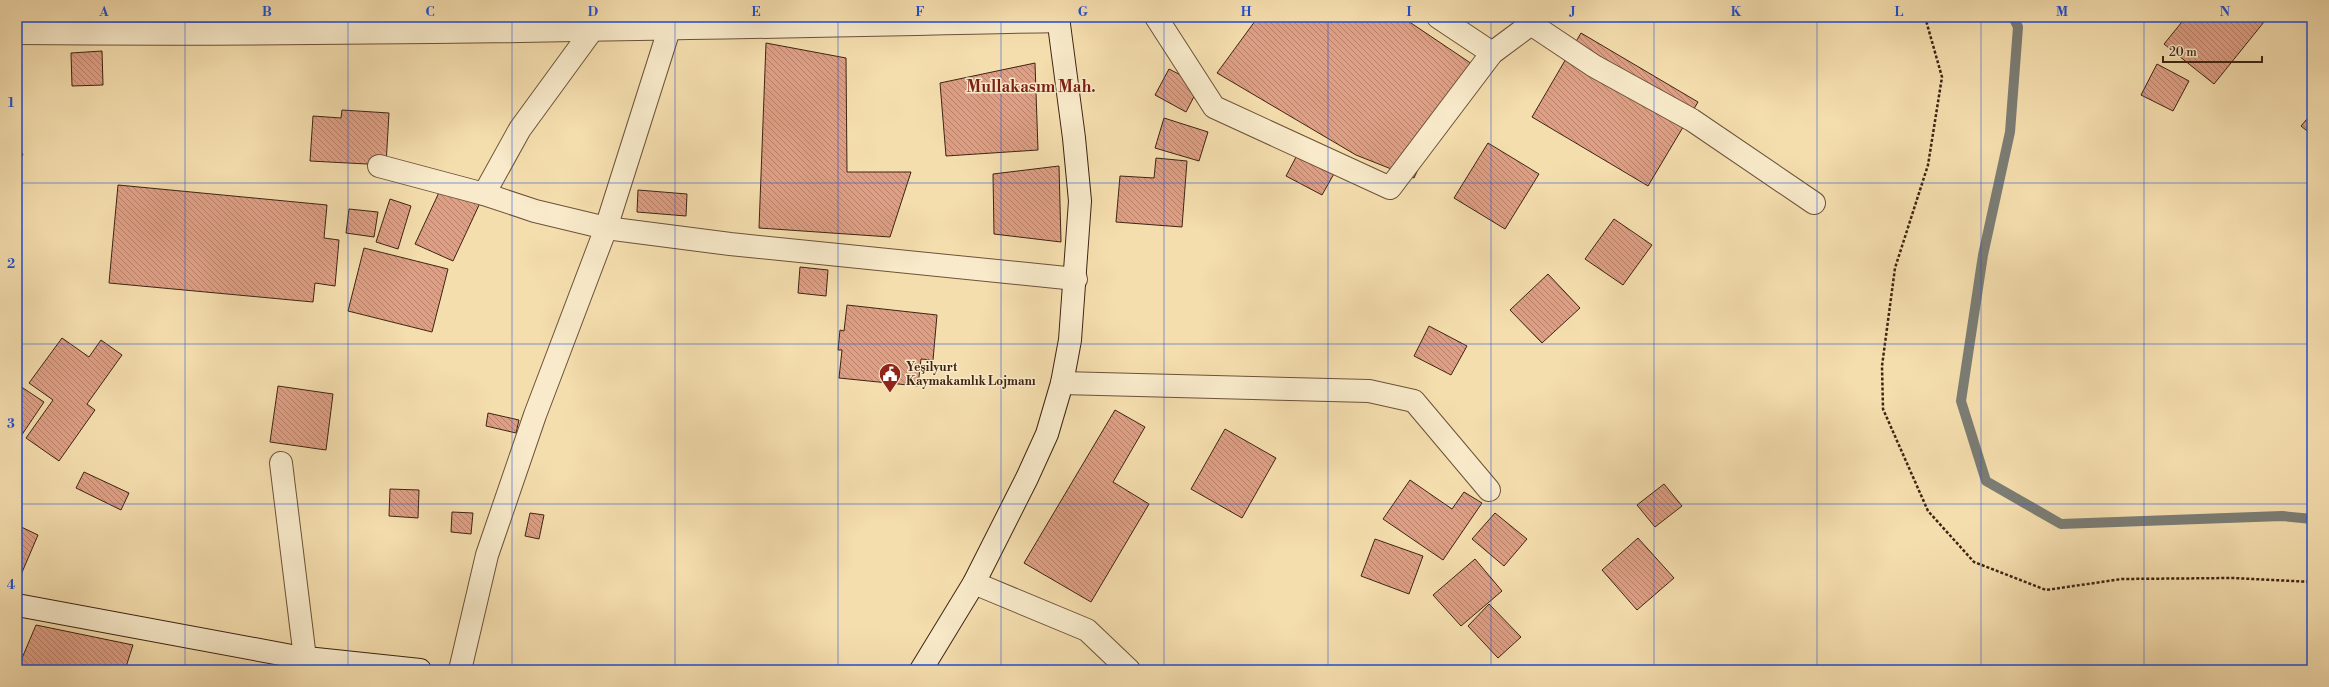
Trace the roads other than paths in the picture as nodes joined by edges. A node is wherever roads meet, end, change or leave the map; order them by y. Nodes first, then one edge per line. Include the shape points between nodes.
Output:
1 (1156, 17) edge
2 (1438, 17) edge
3 (1059, 19) edge
4 (671, 23) edge
5 (593, 29) junction
6 (17, 33) edge
7 (1492, 53) junction
8 (379, 166) dead end
9 (484, 194) junction
10 (1814, 203) dead end
11 (606, 228) junction
12 (1076, 279) junction
13 (1062, 384) junction
14 (281, 464) dead end
15 (1489, 490) dead end
16 (974, 583) junction
17 (17, 605) edge
18 (300, 662) edge
19 (420, 670) edge
20 (460, 670) edge
21 (921, 670) edge
22 (1129, 670) edge

1 - 7 street via 1214,107 1390,188
2 - 7 street
3 - 4 street
3 - 12 street via 1080,201
4 - 5 street
4 - 11 street
5 - 6 street via 165,34
5 - 9 street via 520,128
7 - 10 street via 1531,24 1594,66 1692,120
8 - 9 street
9 - 11 street via 535,211
11 - 12 street via 730,244
11 - 20 street via 535,415 487,555
12 - 13 street via 1070,340
13 - 15 street via 1369,391 1414,401
13 - 16 street via 1047,434
14 - 18 street
16 - 21 street
16 - 22 street via 1087,630
17 - 18 street
18 - 19 street

